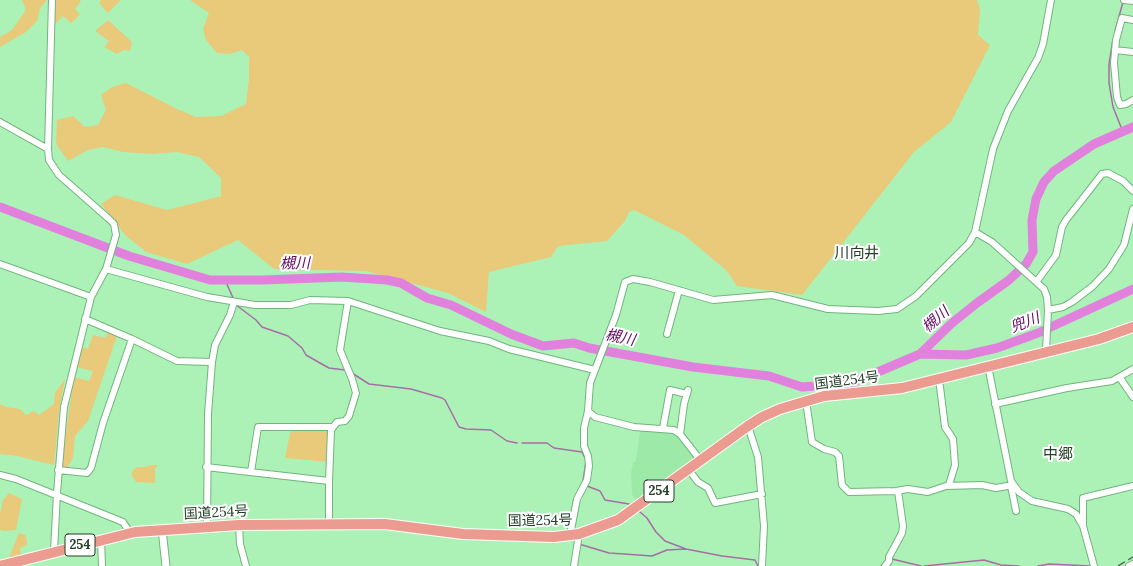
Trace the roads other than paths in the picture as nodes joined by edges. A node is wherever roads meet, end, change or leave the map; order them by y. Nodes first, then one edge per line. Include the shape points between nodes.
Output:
1 (52, 0) edge
2 (1051, 0) edge
3 (1124, 0) edge
4 (1133, 1) edge
5 (1133, 20) edge
6 (1115, 50) junction
7 (1133, 52) edge
8 (1133, 100) edge
9 (0, 122) edge
10 (48, 149) junction
11 (1133, 191) edge
12 (1133, 209) edge
13 (975, 232) junction
14 (0, 264) edge
15 (106, 268) junction
16 (1036, 281) junction
17 (679, 290) junction
18 (91, 297) junction
19 (348, 301) junction
20 (234, 302) junction
21 (1048, 312) junction
22 (84, 319) junction
23 (1133, 327) edge
24 (667, 334) dead end
25 (132, 339) junction
26 (1046, 351) junction
27 (212, 362) junction
28 (988, 366) junction
29 (596, 367) junction
30 (1133, 369) edge
31 (1120, 378) junction
32 (939, 379) junction
33 (1133, 397) edge
34 (806, 401) junction
35 (995, 404) junction
36 (588, 411) junction
37 (748, 426) junction
38 (333, 427) junction
39 (663, 428) junction
40 (680, 434) junction
41 (701, 461) junction
42 (206, 467) junction
43 (58, 470) junction
44 (689, 470) junction
45 (251, 472) junction
46 (0, 475) edge
47 (328, 481) junction
48 (949, 486) junction
49 (1012, 486) junction
50 (1133, 486) edge
51 (898, 491) junction
52 (762, 494) junction
53 (57, 496) junction
54 (1016, 511) dead end
55 (330, 524) junction
56 (239, 525) junction
57 (1083, 526) junction
58 (207, 527) junction
59 (162, 529) junction
60 (130, 533) junction
61 (574, 535) junction
62 (101, 539) junction
63 (54, 551) junction
64 (1133, 564) edge
65 (2, 566) edge
66 (102, 566) edge
67 (166, 566) edge
68 (246, 566) edge
69 (574, 566) edge
70 (762, 566) edge
71 (885, 566) edge
72 (1094, 566) edge
73 (1129, 566) edge

1 - 10 street
2 - 13 street via 1038,58 1008,111 993,148
3 - 4 street
5 - 6 street via 1122,18
6 - 7 street
6 - 8 street via 1114,77 1117,97 1120,105
9 - 10 street
10 - 15 street via 49,160 58,175 114,224 115,236
11 - 16 street via 1123,181 1108,173 1102,174 1066,220 1056,255
12 - 21 street via 1124,245 1109,269 1093,286 1072,302
13 - 16 street via 992,242
13 - 17 street via 969,243 916,296 897,309 828,310 772,294 713,300
14 - 18 street
15 - 18 street
15 - 20 street via 207,297
16 - 21 street via 1046,293
17 - 24 street
17 - 29 street via 650,282 628,280 623,285 616,316
18 - 22 street
19 - 20 street via 310,300 268,306
19 - 29 street via 440,331 489,341 509,349
19 - 38 street via 340,350 356,393 349,416
20 - 27 street via 215,345
21 - 26 street
22 - 25 street
22 - 43 street via 64,407
23 - 26 highway, 国道254号 / 254
25 - 27 street via 177,361
25 - 43 street via 91,468 87,473
26 - 28 highway, 国道254号 / 254
27 - 42 street
28 - 32 highway, 国道254号 / 254
28 - 35 street
29 - 36 street via 588,394
30 - 31 street
31 - 33 street
31 - 35 street
32 - 34 highway, 国道254号 / 254 via 902,388 841,394
32 - 48 street via 945,428 953,440 955,465
34 - 37 highway, 国道254号 / 254 via 762,417
34 - 51 street via 812,442 839,456 842,485 845,489 854,493
35 - 49 street
36 - 39 street via 595,417 634,427 649,430
36 - 61 street via 584,428 584,446 589,466 587,480 577,499
37 - 41 highway, 国道254号 / 254
37 - 52 street via 758,457
38 - 45 street via 258,427
38 - 47 street
39 - 40 street
39 - 40 street via 670,390 688,392
40 - 41 street
41 - 44 highway, 国道254号 / 254
42 - 45 street
42 - 58 street
43 - 53 street
44 - 52 street via 698,482 708,488 715,503
44 - 61 highway, 国道254号 / 254 via 618,520
45 - 47 street
46 - 53 street
47 - 55 street
48 - 49 street
48 - 51 street via 933,492 908,488
49 - 54 street
49 - 57 street via 1032,501 1068,509 1076,514
50 - 57 street via 1083,498
51 - 71 street via 902,533
52 - 70 street
53 - 60 street via 123,522
53 - 63 street
55 - 56 highway, 国道254号 / 254
55 - 61 highway, 国道254号 / 254 via 385,524 495,536
56 - 58 highway, 国道254号 / 254
56 - 68 street via 240,544
57 - 72 street
58 - 59 highway, 国道254号 / 254
59 - 60 highway, 国道254号 / 254
59 - 67 street
60 - 62 highway, 国道254号 / 254
61 - 69 street
62 - 63 highway, 国道254号 / 254
62 - 66 street
63 - 65 highway, 国道254号 / 254
64 - 73 street

